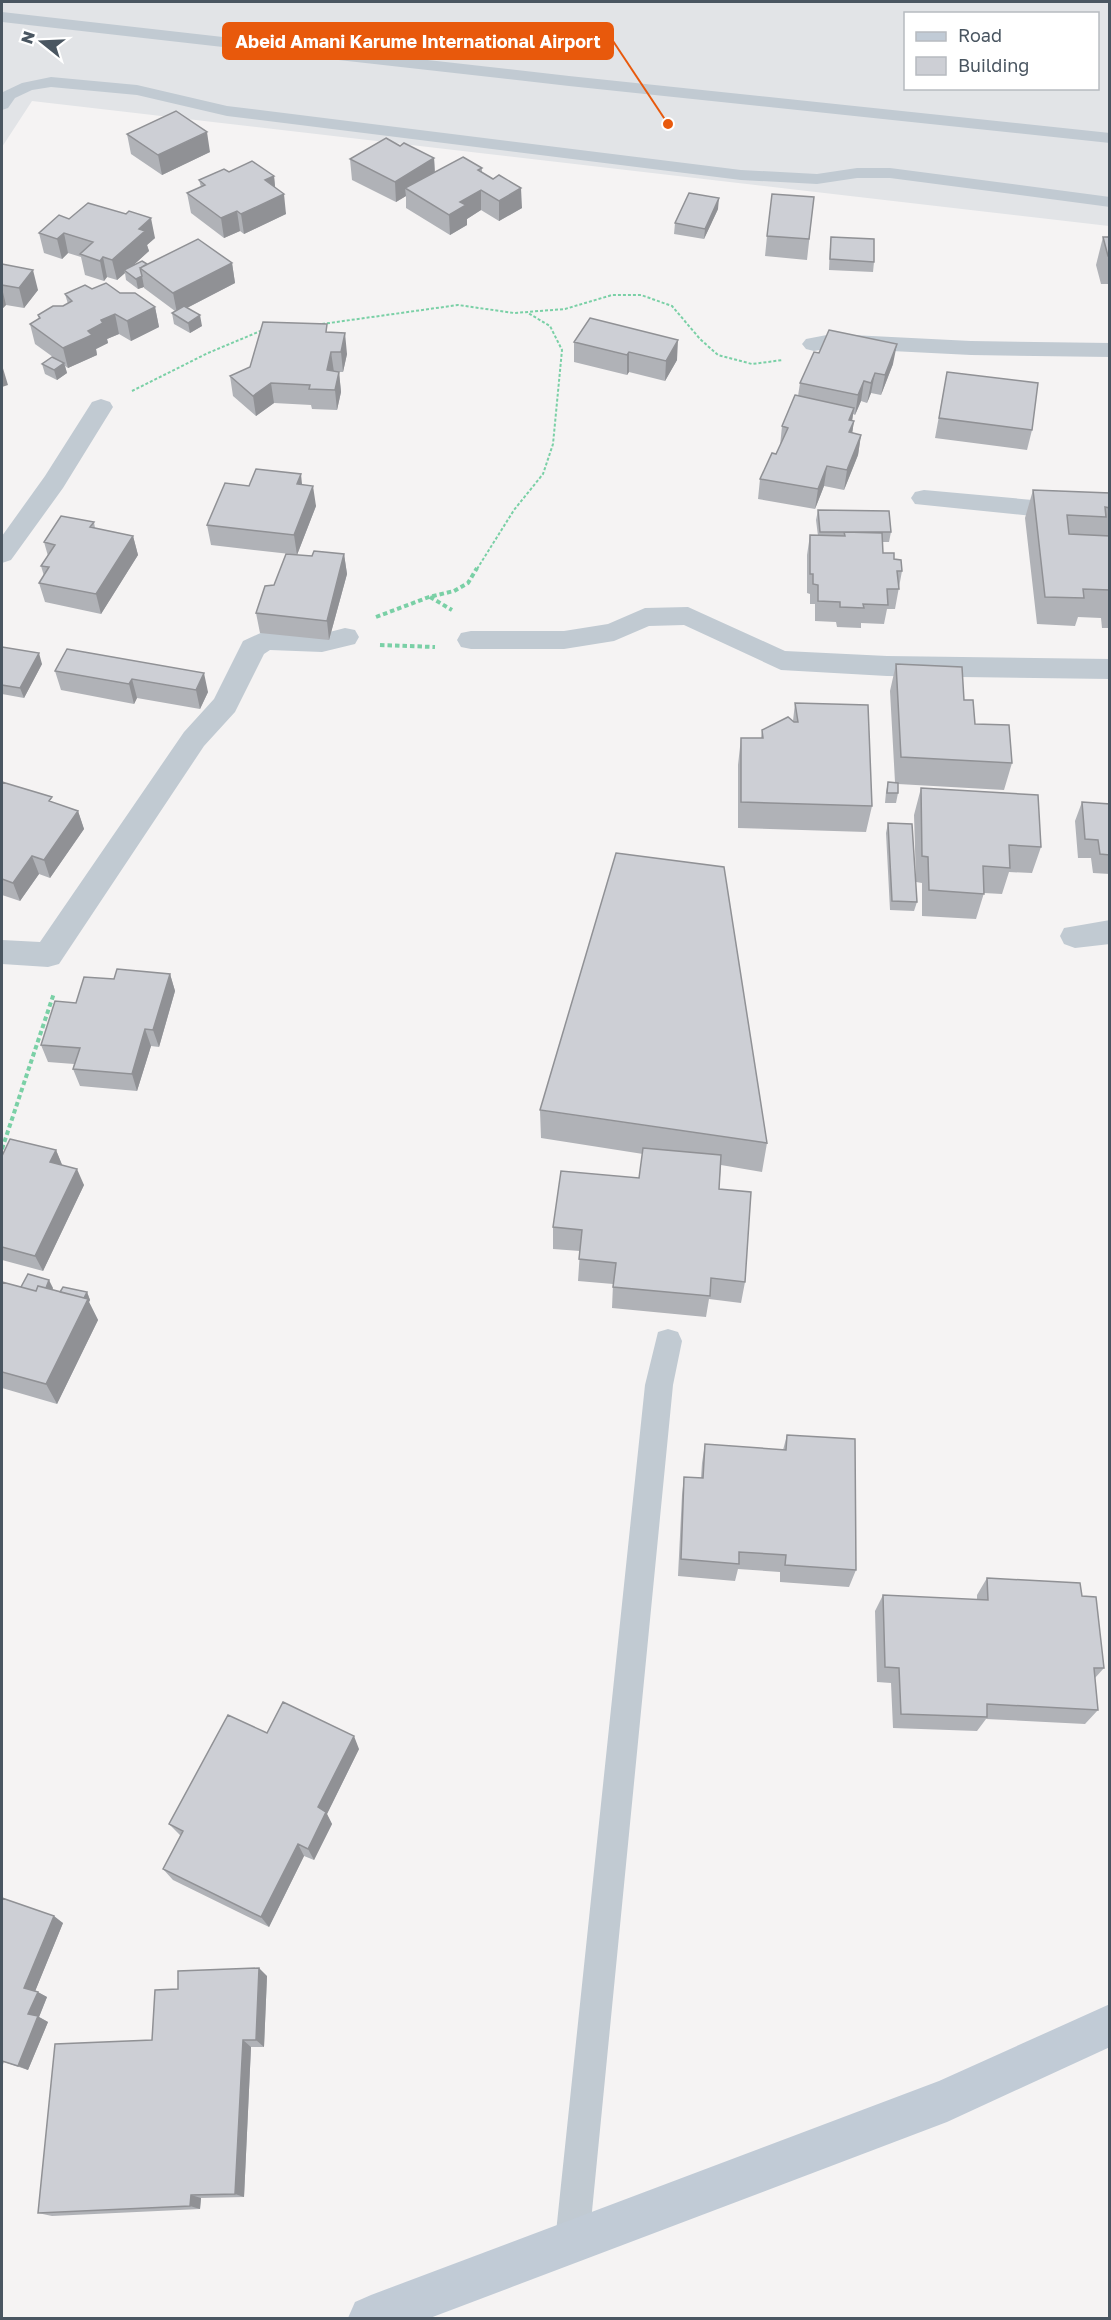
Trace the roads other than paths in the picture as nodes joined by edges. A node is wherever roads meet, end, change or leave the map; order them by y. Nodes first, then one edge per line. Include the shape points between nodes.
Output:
1 (2, 17) edge
2 (2, 105) edge
3 (1110, 138) edge
4 (1110, 202) edge
5 (814, 344) road end
6 (1110, 350) edge
7 (101, 407) road end
8 (924, 498) dead end
9 (1110, 516) edge
10 (2, 554) edge
11 (345, 637) road end
12 (471, 640) road end
13 (1110, 669) edge
14 (1110, 932) edge
15 (1075, 936) dead end
16 (2, 952) edge
17 (668, 1341) dead end
18 (1110, 2025) edge
19 (572, 2242) junction
20 (371, 2319) edge

1 - 3 lane
2 - 4 lane via 9,95 28,86 62,83 137,90 227,111 741,175 817,179 890,173
5 - 6 street via 832,341
7 - 10 street
8 - 9 street
11 - 16 street via 322,643 265,640 253,648 225,705 188,747 48,955
12 - 13 street via 564,640 614,632 645,617 688,616 781,660 888,666
14 - 15 street
17 - 19 lane via 659,1385
18 - 19 street via 947,2100
19 - 20 street

